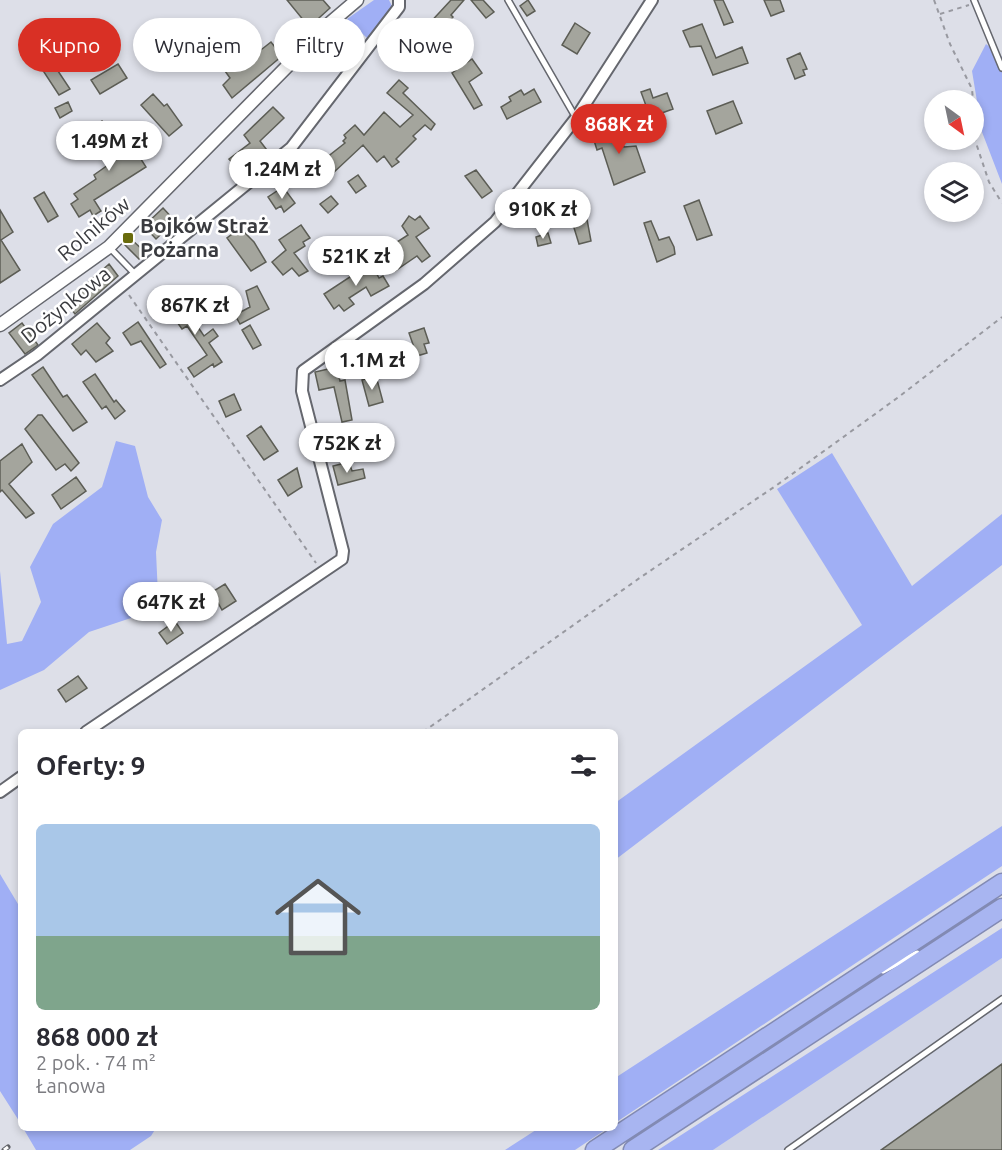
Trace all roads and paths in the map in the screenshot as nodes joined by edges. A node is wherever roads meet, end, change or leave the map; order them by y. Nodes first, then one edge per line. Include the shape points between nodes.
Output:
1 (357, 0) edge
2 (399, 0) edge
3 (508, 0) edge
4 (652, 0) edge
5 (934, 0) edge
6 (975, 2) edge
7 (940, 14) junction
8 (1002, 68) edge
9 (972, 90) edge
10 (576, 118) junction
11 (978, 150) edge
12 (1002, 203) edge
13 (109, 247) junction
14 (135, 274) junction
15 (122, 285) junction
16 (1002, 317) edge
17 (0, 325) edge
18 (0, 380) edge
19 (322, 573) junction
20 (90, 729) edge
21 (427, 729) edge
22 (18, 779) edge
23 (0, 792) edge
24 (1002, 883) edge
25 (980, 898) junction
26 (996, 912) edge
27 (900, 962) junction
28 (1002, 999) edge
29 (810, 1010) junction
30 (822, 1026) junction
31 (595, 1150) edge
32 (633, 1150) edge
33 (788, 1150) edge

1 - 13 street, Rolników
2 - 14 street, Dożynkowa via 399,7 291,148
3 - 10 lane
4 - 10 street
5 - 7 path
6 - 7 path
6 - 8 lane
7 - 9 path
10 - 19 street via 512,203 475,242 303,371 302,391 343,551 342,559
11 - 12 path via 989,182
13 - 14 lane
13 - 17 street, Rolników
14 - 15 street, Dożynkowa
15 - 18 street, Dożynkowa via 37,355
15 - 19 path
16 - 21 path via 777,485
19 - 20 street
22 - 23 street
24 - 25 highway
25 - 27 lane
25 - 29 highway
26 - 27 lane
26 - 30 highway
27 - 29 lane
27 - 30 lane
28 - 33 lane
29 - 31 highway
30 - 32 highway

